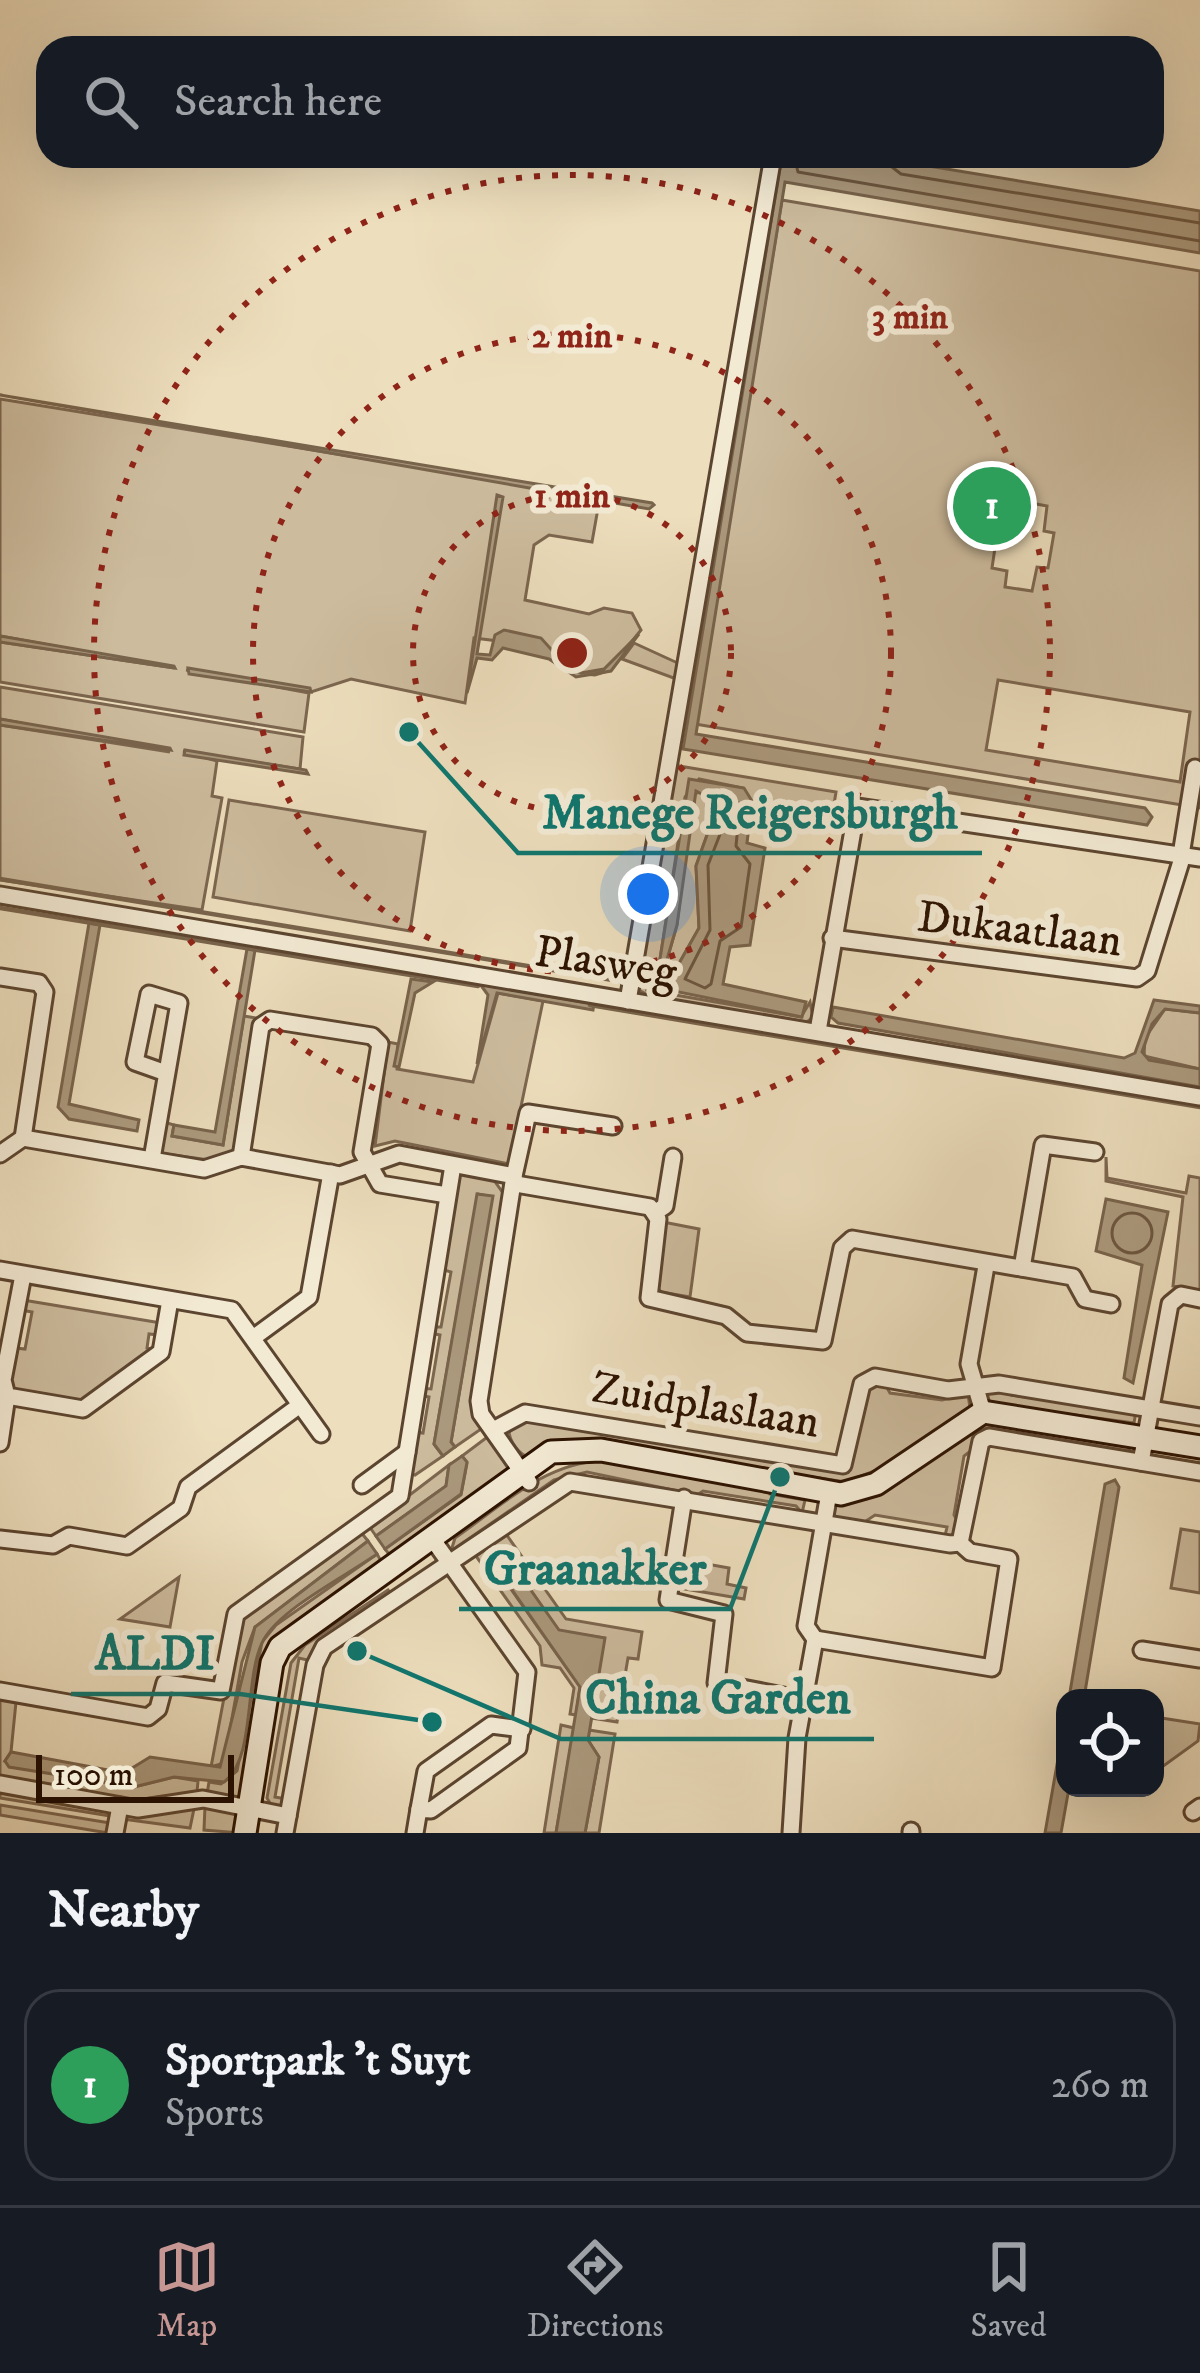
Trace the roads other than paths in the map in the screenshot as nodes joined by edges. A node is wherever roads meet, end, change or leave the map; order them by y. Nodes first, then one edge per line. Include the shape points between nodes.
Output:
1 (771, 168) edge
2 (1195, 768) dead end
3 (1188, 856) edge
4 (0, 895) edge
5 (832, 938) junction
6 (0, 977) edge
7 (628, 1001) junction
8 (818, 1030) junction
9 (166, 1073) junction
10 (1200, 1097) edge
11 (613, 1126) dead end
12 (23, 1138) junction
13 (1095, 1152) dead end
14 (0, 1154) edge
15 (242, 1157) junction
16 (673, 1157) dead end
17 (152, 1160) junction
18 (453, 1165) junction
19 (368, 1166) junction
20 (331, 1174) junction
21 (515, 1180) junction
22 (447, 1196) junction
23 (656, 1212) junction
24 (986, 1266) junction
25 (1022, 1268) junction
26 (0, 1270) edge
27 (23, 1275) junction
28 (1200, 1299) edge
29 (170, 1300) junction
30 (1111, 1304) dead end
31 (253, 1338) junction
32 (3, 1385) edge
33 (976, 1387) junction
34 (300, 1405) junction
35 (1153, 1410) junction
36 (983, 1412) junction
37 (1200, 1418) edge
38 (493, 1430) junction
39 (321, 1435) dead end
40 (1148, 1437) junction
41 (0, 1443) edge
42 (1200, 1447) edge
43 (407, 1452) junction
44 (1141, 1462) junction
45 (1200, 1472) edge
46 (525, 1477) junction
47 (362, 1485) dead end
48 (829, 1493) junction
49 (684, 1498) junction
50 (825, 1520) junction
51 (0, 1539) edge
52 (960, 1543) junction
53 (439, 1548) junction
54 (814, 1639) junction
55 (1142, 1650) dead end
56 (1200, 1659) edge
57 (0, 1691) edge
58 (805, 1700) junction
59 (521, 1729) junction
60 (0, 1784) edge
61 (120, 1806) junction
62 (419, 1809) junction
63 (255, 1818) edge
64 (286, 1825) edge
65 (115, 1833) edge
66 (244, 1833) edge
67 (415, 1833) edge
68 (790, 1833) edge

1 - 7 street
2 - 3 street
3 - 5 street, Dukaatlaan via 1143,976
3 - 5 street via 857,807
4 - 7 street, Plasweg
5 - 8 street
6 - 12 street via 39,983 45,992
7 - 8 street, Plasweg
8 - 10 street, Plasweg
9 - 9 street via 135,1062 149,994 179,1003
9 - 17 street
11 - 21 street via 528,1113
12 - 14 street
12 - 17 street
13 - 25 street via 1043,1145
15 - 17 street via 204,1169
15 - 19 street via 261,1026 270,1020 372,1036 380,1044 362,1152
15 - 20 street
16 - 23 street
18 - 19 street via 399,1154
18 - 21 street
18 - 22 street
19 - 20 street
19 - 22 street via 380,1184
20 - 31 street via 309,1297
21 - 23 street
21 - 38 street via 479,1401
22 - 43 street
23 - 24 street via 649,1298 726,1316 747,1333 823,1341 846,1242
24 - 25 street
24 - 33 street via 969,1364
25 - 30 street via 1072,1277 1085,1299
26 - 27 street
27 - 29 street
27 - 32 street
28 - 35 street via 1181,1295 1170,1304
29 - 31 street via 232,1310
29 - 32 street via 161,1352 83,1409
31 - 34 street
32 - 41 street
33 - 35 street, Zuidplaslaan
33 - 36 street
33 - 38 street, Zuidplaslaan via 868,1378 843,1465 525,1413
34 - 39 street
34 - 51 street via 188,1487 181,1508 127,1546 69,1536 53,1546
35 - 37 street, Zuidplaslaan
35 - 40 street
36 - 40 street
36 - 48 street, Zuidplaslaan via 876,1484
38 - 46 street
40 - 42 street
40 - 44 street
43 - 47 street
43 - 57 street via 400,1496 236,1614 221,1691 165,1683 148,1717
44 - 45 street
44 - 52 street via 985,1438
46 - 48 street, Zuidplaslaan via 562,1449
46 - 53 street, Zuidplaslaan
48 - 50 street
49 - 50 street, Zuidplaslaan
49 - 53 street, Zuidplaslaan via 570,1482
49 - 58 street via 668,1600 724,1614 716,1683
50 - 52 street, Zuidplaslaan
50 - 54 street via 806,1626
52 - 54 street, Zuidplaslaan via 1009,1558 992,1668
53 - 59 street via 527,1672
53 - 63 street, Zuidplaslaan via 288,1656
53 - 64 street, Zuidplaslaan via 320,1653
54 - 58 street
55 - 56 street
58 - 68 street
59 - 62 street via 518,1748 430,1810
59 - 62 street via 491,1725 426,1772
60 - 61 street
61 - 63 street via 203,1799
61 - 65 street
62 - 67 street
63 - 64 street
63 - 66 street, Zuidplaslaan

